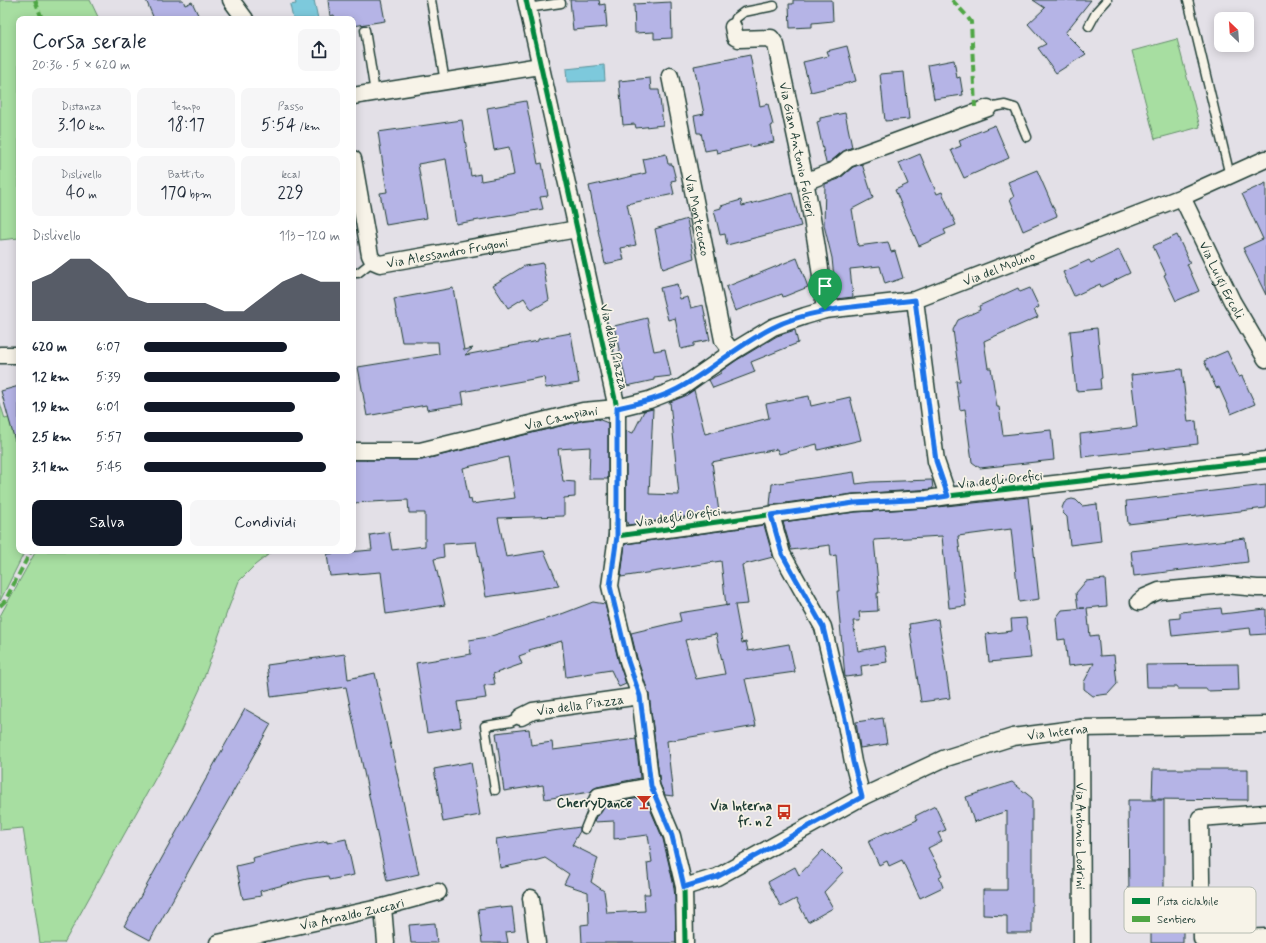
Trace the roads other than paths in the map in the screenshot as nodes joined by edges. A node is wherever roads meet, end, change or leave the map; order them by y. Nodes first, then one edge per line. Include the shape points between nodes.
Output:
1 (231, 0) edge
2 (431, 0) edge
3 (1107, 0) edge
4 (1188, 0) edge
5 (561, 3) dead end
6 (526, 4) edge
7 (774, 6) dead end
8 (243, 16) edge
9 (1089, 26) dead end
10 (733, 27) joint
11 (365, 30) dead end
12 (540, 66) junction
13 (670, 76) dead end
14 (445, 82) junction
15 (375, 93) junction
16 (356, 96) edge
17 (988, 108) joint
18 (1027, 137) dead end
19 (1266, 159) edge
20 (356, 176) edge
21 (1230, 176) junction
22 (806, 182) junction
23 (1182, 197) junction
24 (577, 229) junction
25 (373, 260) junction
26 (356, 273) edge
27 (915, 300) junction
28 (825, 310) junction
29 (732, 352) junction
30 (0, 355) edge
31 (16, 356) edge
32 (1266, 359) edge
33 (617, 408) junction
34 (356, 451) edge
35 (1266, 460) edge
36 (948, 496) junction
37 (771, 515) junction
38 (617, 536) junction
39 (1266, 588) edge
40 (1139, 602) dead end
41 (640, 696) junction
42 (521, 717) joint
43 (1266, 725) edge
44 (1081, 728) junction
45 (651, 786) junction
46 (495, 790) dead end
47 (862, 797) junction
48 (594, 807) joint
49 (1266, 813) edge
50 (585, 829) dead end
51 (684, 887) junction
52 (1201, 887) edge
53 (438, 892) dead end
54 (531, 898) dead end
55 (383, 907) junction
56 (1202, 933) edge
57 (1266, 937) edge
58 (218, 943) edge
59 (386, 943) edge
60 (537, 943) edge
61 (685, 943) edge
62 (1082, 943) edge

1 - 8 street
2 - 14 lane
3 - 9 lane
4 - 21 lane
5 - 6 lane
6 - 12 street, Via della Piazza
7 - 10 lane via 744,12 736,18
10 - 22 street, Via Gian Antonio Folcieri via 739,39 771,38 776,45
11 - 15 lane
12 - 14 street
12 - 24 street, Via della Piazza
13 - 29 street, Via Montecucco via 723,340
14 - 15 street
15 - 16 street
17 - 18 lane via 1005,105 1015,108
17 - 22 street via 848,159 835,170
19 - 21 street, Via del Molino
20 - 25 street, Via Alessandro Frugoni
21 - 23 street, Via del Molino
22 - 28 street, Via Gian Antonio Folcieri via 822,274
23 - 27 street, Via del Molino
23 - 32 street, Via Luigi Ercoli via 1232,301
24 - 25 street, Via Alessandro Frugoni via 380,264
24 - 33 street, Via della Piazza
25 - 26 lane
27 - 28 street, Via Campiani
27 - 36 street via 936,461
28 - 29 street, Via Campiani via 773,327
29 - 33 street, Via Campiani via 682,387 649,400
30 - 31 street
33 - 34 street, Via Campiani via 583,411 420,451
33 - 38 street, Via della Piazza
35 - 36 street, Via degli Orefici
36 - 37 street, Via degli Orefici via 854,503
37 - 38 street, Via degli Orefici
37 - 47 street via 782,554 823,627
38 - 41 street, Via della Piazza via 610,586 628,661
39 - 40 street via 1225,585 1159,591
41 - 42 street, Via della Piazza via 533,711
41 - 45 street, Via della Piazza
42 - 46 lane via 511,722 486,726
43 - 44 street, Via Interna
44 - 47 street, Via Interna via 1013,737 943,759
44 - 62 street, Via Antonio Lodrini
45 - 48 street via 599,796
45 - 51 street, Via della Piazza via 672,836
47 - 51 street, Via Interna via 717,877
48 - 50 lane
49 - 52 street via 1200,818
51 - 61 street, Via della Piazza
53 - 55 street, Via Arnaldo Zuccari
54 - 60 street
55 - 58 street, Via Arnaldo Zuccari
55 - 59 street
56 - 57 street via 1202,940

